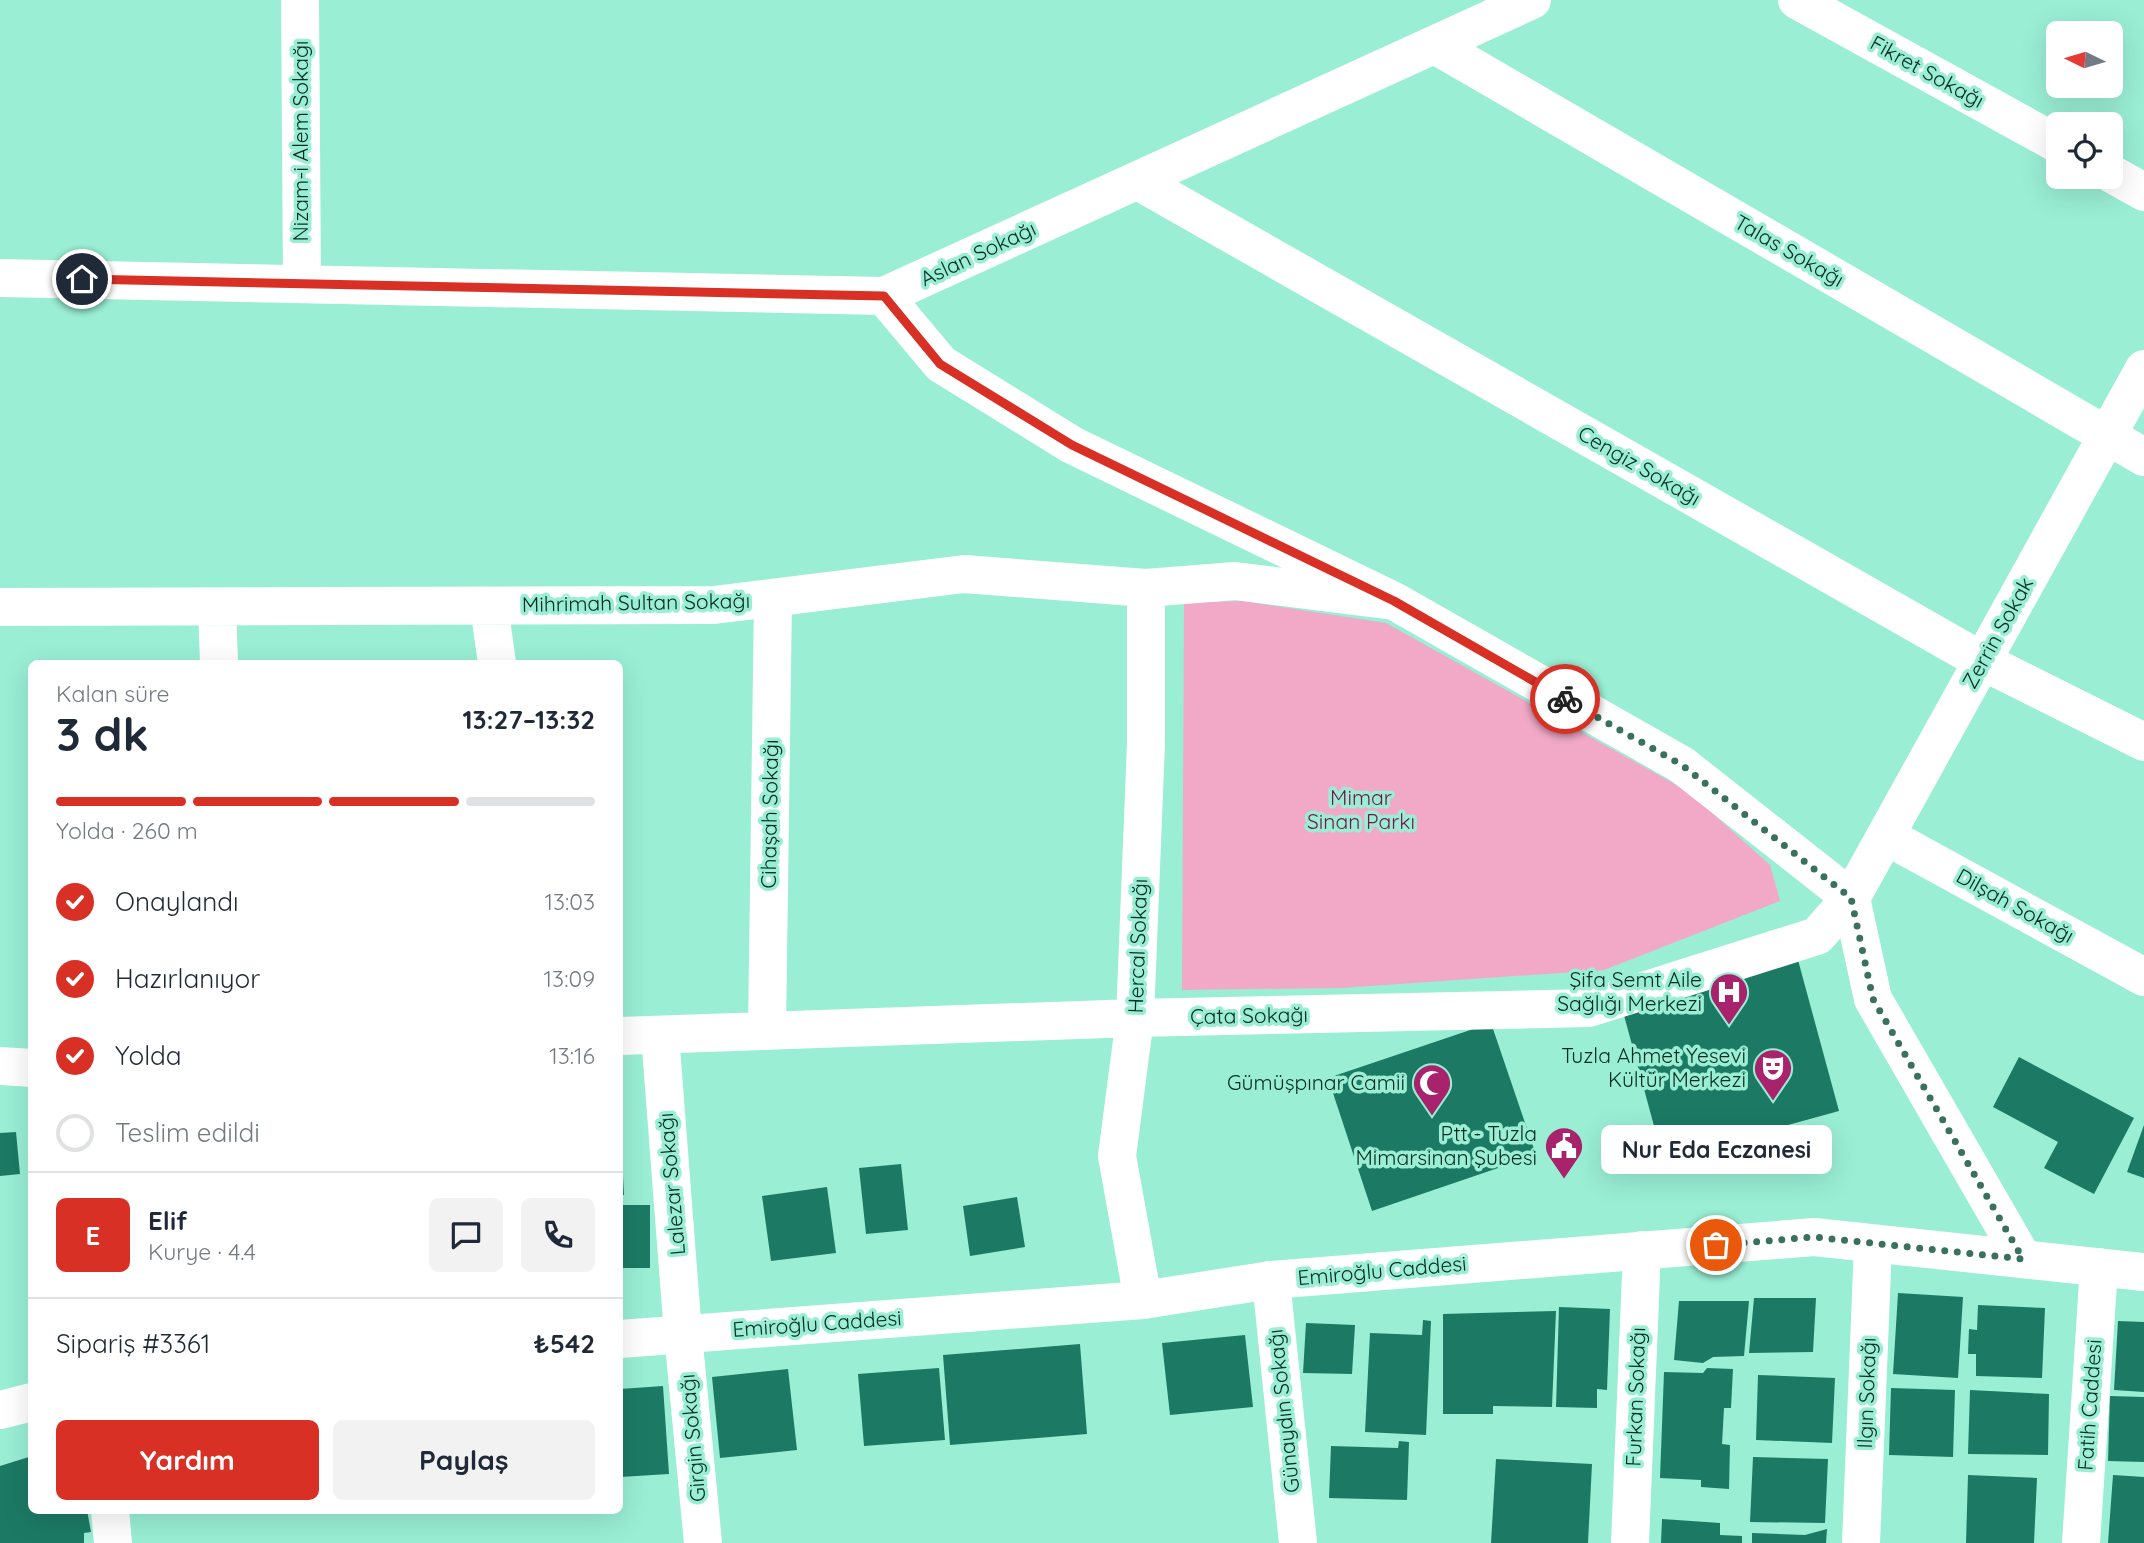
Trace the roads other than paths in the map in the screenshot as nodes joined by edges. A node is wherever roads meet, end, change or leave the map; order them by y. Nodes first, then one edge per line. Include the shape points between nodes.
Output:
1 (300, 0) edge
2 (1532, 0) edge
3 (1797, 0) edge
4 (1435, 44) junction
5 (2046, 137) edge
6 (2123, 180) edge
7 (1138, 181) junction
8 (2144, 192) edge
9 (0, 278) edge
10 (302, 282) junction
11 (884, 296) junction
12 (2144, 369) edge
13 (2106, 436) junction
14 (2144, 457) edge
15 (1146, 588) junction
16 (773, 598) junction
17 (1394, 601) junction
18 (489, 606) junction
19 (0, 607) edge
20 (217, 607) junction
21 (219, 660) edge
22 (497, 660) edge
23 (1982, 661) junction
24 (2144, 743) edge
25 (1886, 836) junction
26 (1851, 898) junction
27 (2144, 977) edge
28 (1136, 1018) junction
29 (767, 1031) junction
30 (660, 1035) junction
31 (623, 1036) edge
32 (0, 1066) edge
33 (28, 1068) edge
34 (1873, 1244) junction
35 (1642, 1250) junction
36 (2023, 1259) junction
37 (2099, 1267) junction
38 (2144, 1272) edge
39 (1270, 1280) junction
40 (1143, 1300) junction
41 (683, 1334) junction
42 (623, 1339) edge
43 (28, 1403) edge
44 (0, 1410) edge
45 (110, 1514) edge
46 (113, 1543) edge
47 (703, 1543) edge
48 (1298, 1543) edge
49 (1630, 1543) edge
50 (1861, 1543) edge
51 (2081, 1543) edge

1 - 10 street, Nizam-i Alem Sokağı
2 - 4 street, Aslan Sokağı
3 - 5 street, Fikret Sokağı
4 - 7 street, Aslan Sokağı
4 - 13 street, Talas Sokağı
6 - 8 street
7 - 11 street, Aslan Sokağı
7 - 23 street, Cengiz Sokağı
9 - 10 street, Aslan Sokağı
10 - 11 street, Aslan Sokağı
11 - 17 street via 940,364 1072,445
12 - 13 street, Zerrin Sokak
13 - 14 street, Talas Sokağı
13 - 23 street, Zerrin Sokak
15 - 16 street, Mihrimah Sultan Sokağı via 964,574
15 - 17 street, Mihrimah Sultan Sokağı via 1235,581
15 - 28 street, Hercal Sokağı via 1146,743
16 - 18 street, Mihrimah Sultan Sokağı via 714,606
16 - 29 street, Cihaşah Sokağı
17 - 26 street via 1682,765
18 - 20 street, Mihrimah Sultan Sokağı
18 - 22 street
19 - 20 street, Mihrimah Sultan Sokağı
20 - 21 street
23 - 24 street, Cengiz Sokağı
23 - 25 street, Zerrin Sokak
25 - 26 street, Zerrin Sokak
25 - 27 street, Dilşah Sokağı
26 - 28 street, Çata Sokağı via 1817,936 1589,1008
26 - 36 street via 1873,999
28 - 29 street, Çata Sokağı
28 - 40 street, Hercal Sokağı via 1117,1156
29 - 30 street, Çata Sokağı
30 - 31 street, Çata Sokağı
30 - 41 street, Lalezar Sokağı
32 - 33 street
34 - 35 street, Emiroğlu Caddesi via 1814,1237
34 - 36 street, Emiroğlu Caddesi
34 - 50 street, Ilgın Sokağı
35 - 39 street, Emiroğlu Caddesi
35 - 49 street, Furkan Sokağı
36 - 37 street, Emiroğlu Caddesi
37 - 38 street, Emiroğlu Caddesi
37 - 51 street, Fatih Caddesi
39 - 40 street, Emiroğlu Caddesi
39 - 48 street, Günaydın Sokağı
40 - 41 street, Emiroğlu Caddesi
41 - 42 street, Emiroğlu Caddesi
41 - 47 street, Girgin Sokağı
43 - 44 street
45 - 46 street

